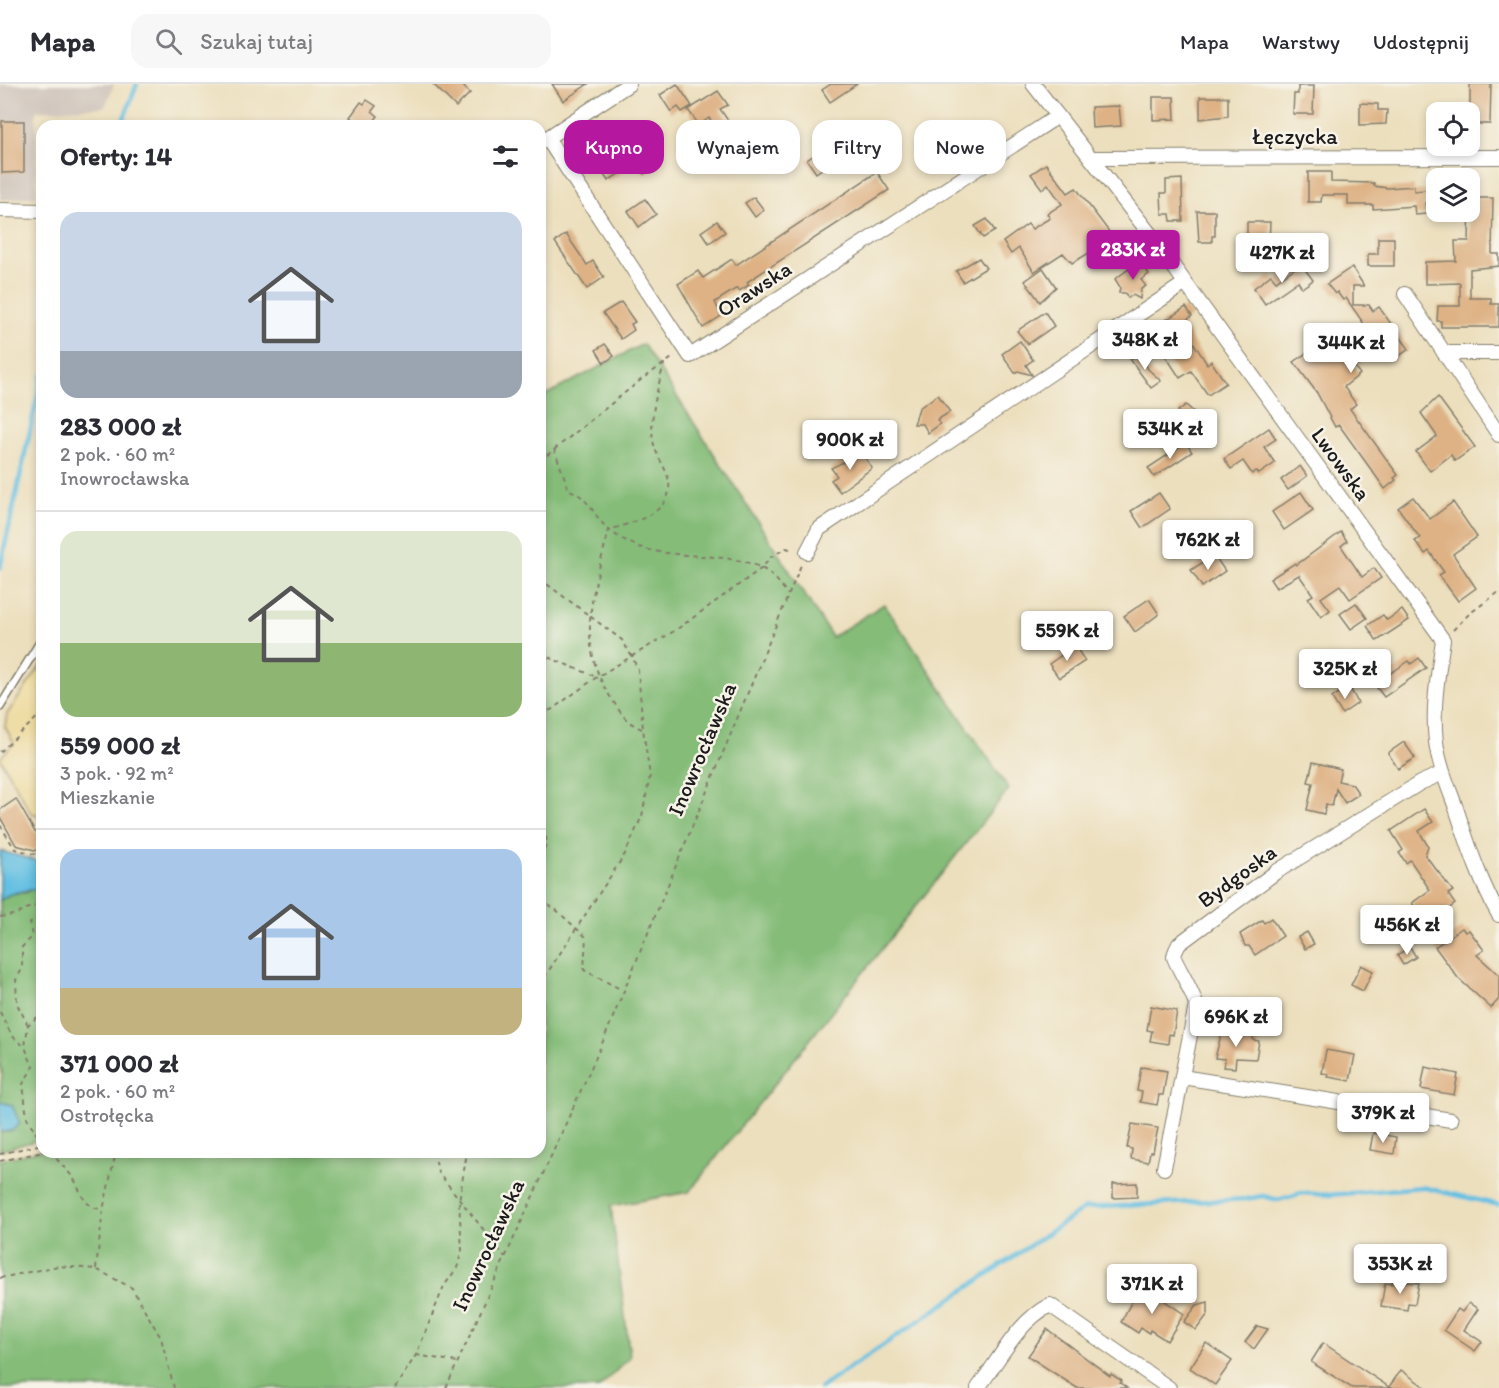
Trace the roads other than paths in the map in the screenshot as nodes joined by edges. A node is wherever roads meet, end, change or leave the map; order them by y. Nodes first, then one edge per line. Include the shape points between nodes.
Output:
1 (629, 84) edge
2 (1033, 84) edge
3 (1058, 116) junction
4 (546, 140) edge
5 (546, 144) edge
6 (1499, 157) edge
7 (1091, 158) junction
8 (0, 210) edge
9 (36, 211) edge
10 (1184, 284) junction
11 (1405, 294) dead end
12 (1444, 353) junction
13 (1499, 353) edge
14 (1499, 435) edge
15 (807, 552) road end
16 (36, 649) edge
17 (0, 707) edge
18 (1443, 773) junction
19 (1499, 915) edge
20 (1182, 1077) junction
21 (1451, 1120) dead end
22 (1164, 1168) dead end
23 (978, 1388) edge
24 (1169, 1388) edge

1 - 4 street
2 - 3 street, Lwowska
3 - 5 street, Orawska via 690,356
3 - 7 street, Lwowska
6 - 7 street, Łęczycka
7 - 10 street, Lwowska
8 - 9 street
10 - 15 street via 819,529
10 - 18 street, Lwowska via 1443,640 1434,705
11 - 12 street
12 - 13 street
12 - 14 street
16 - 17 lane
18 - 19 street
18 - 20 street, Bydgoska via 1420,783 1276,872 1179,944 1174,955 1176,963 1196,1005
20 - 21 street
20 - 22 street, Bydgoska
23 - 24 street via 1034,1313 1050,1305

